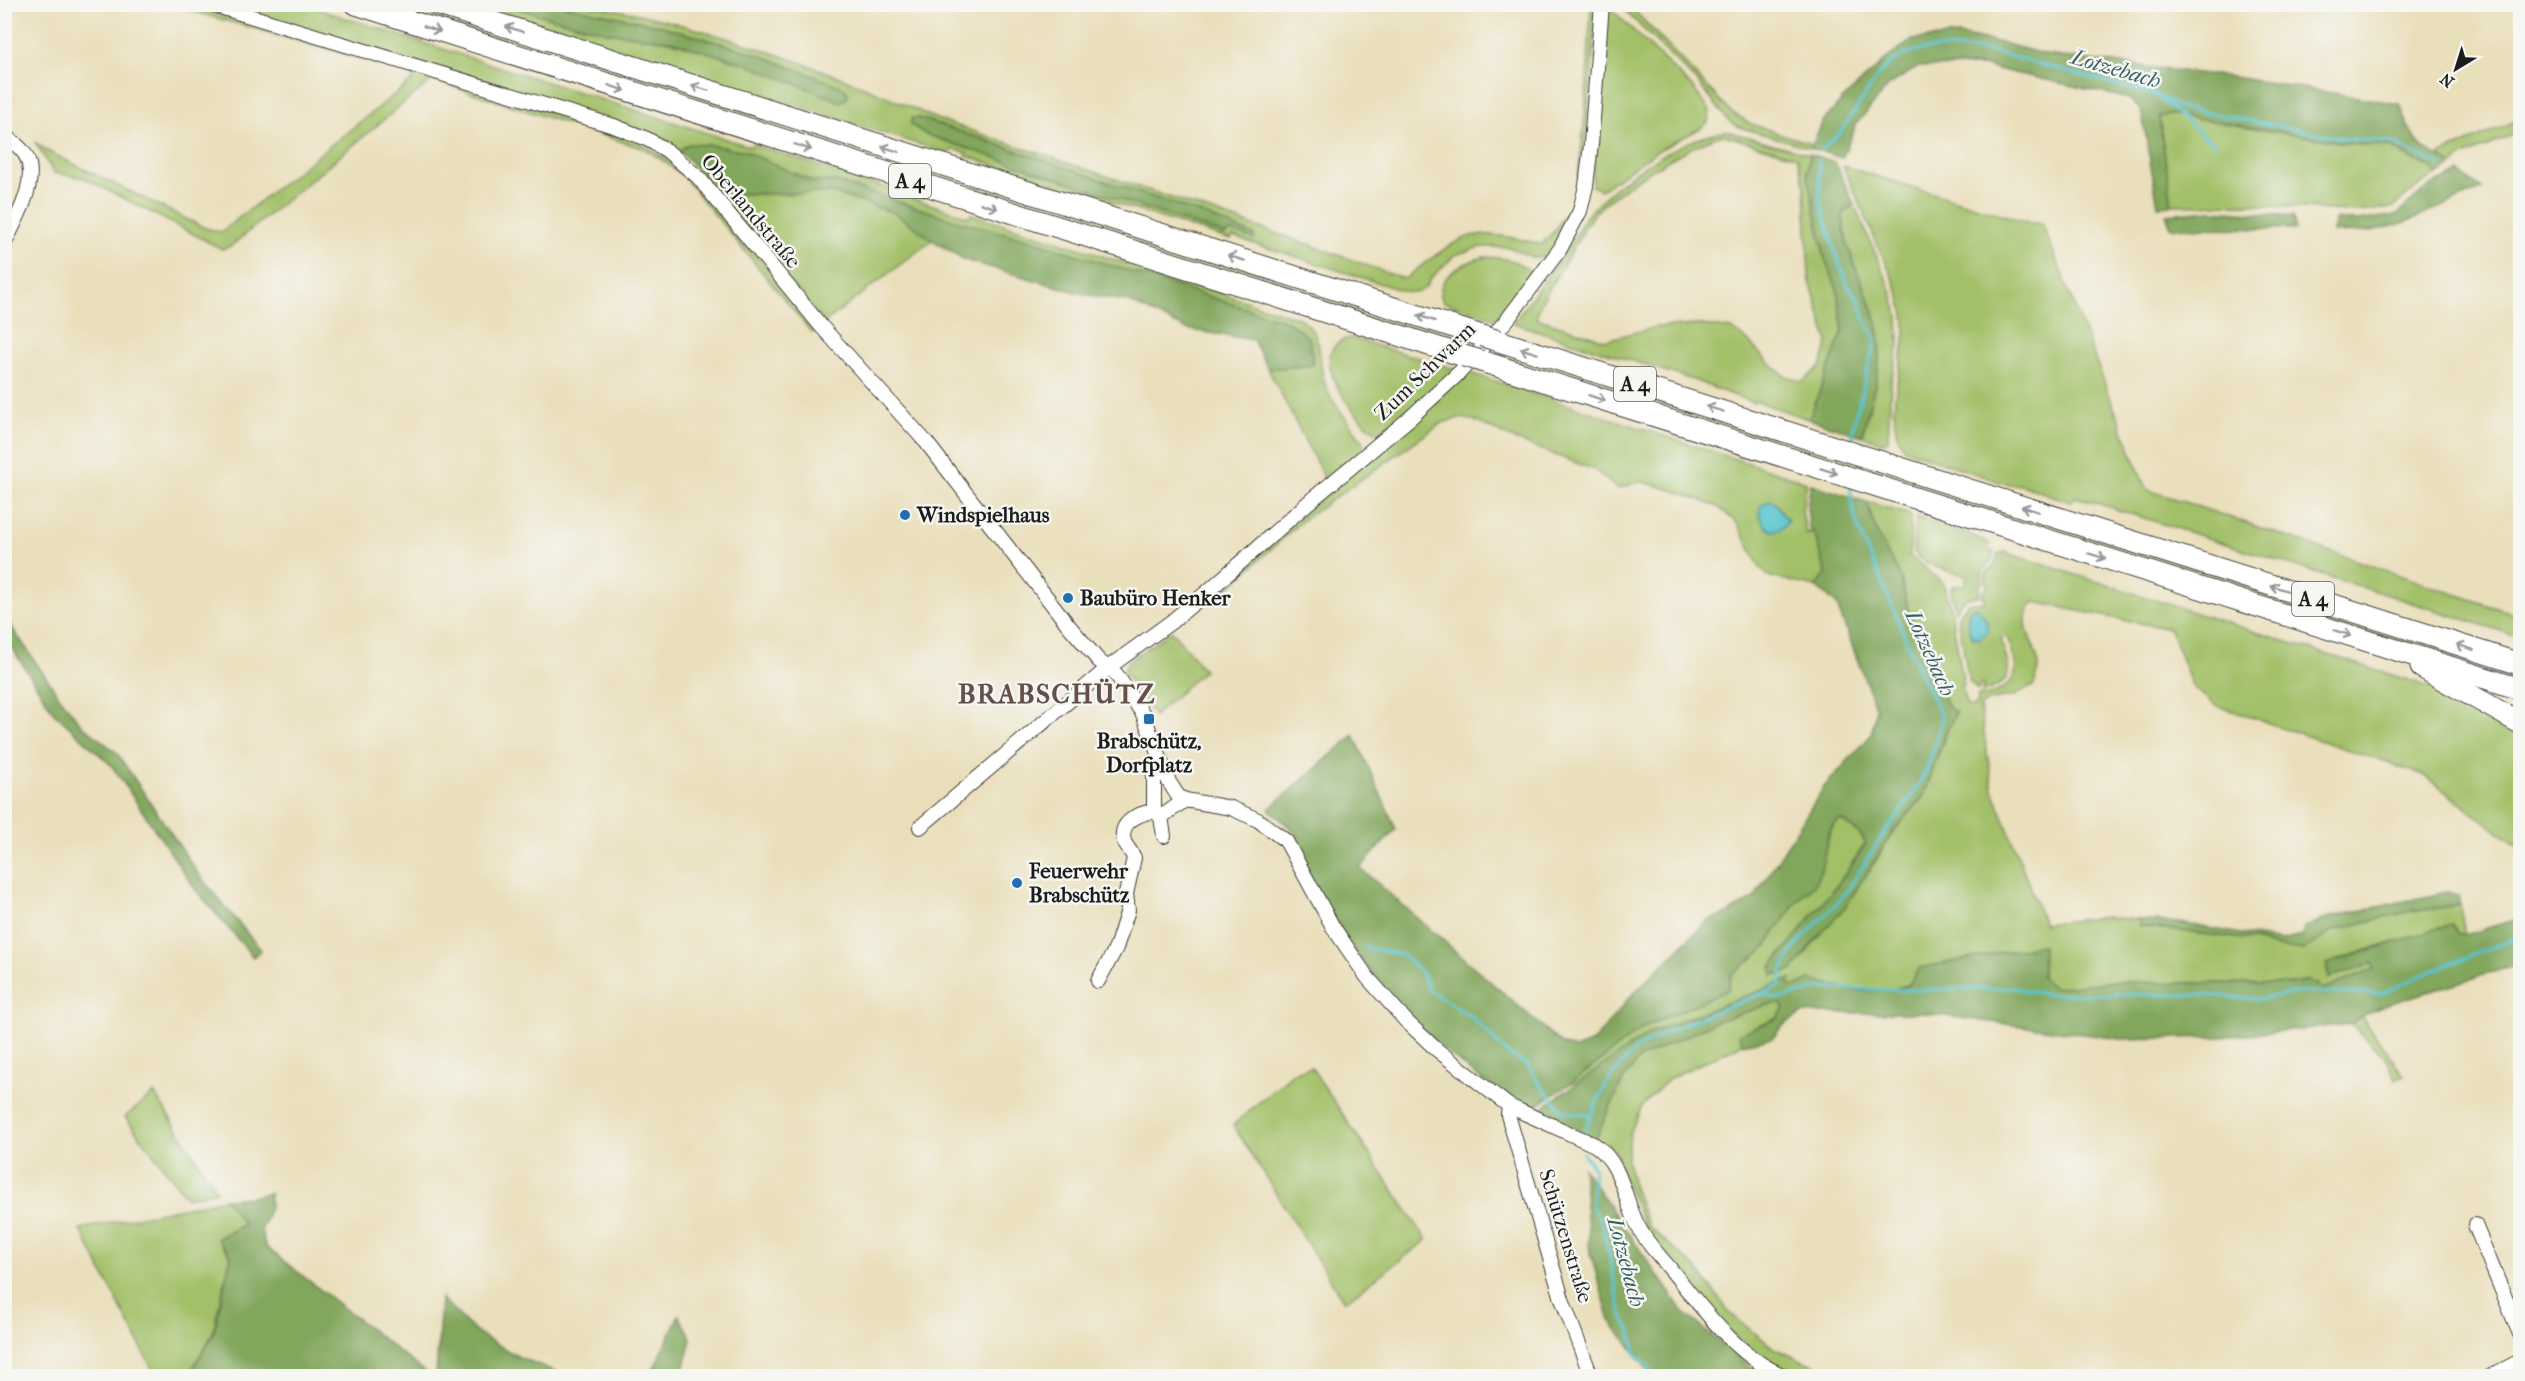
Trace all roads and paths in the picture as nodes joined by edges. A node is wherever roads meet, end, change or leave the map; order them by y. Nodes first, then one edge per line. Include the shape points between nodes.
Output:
1 (210, 4) edge
2 (356, 4) edge
3 (436, 4) edge
4 (1602, 4) edge
5 (4, 134) edge
6 (4, 244) edge
7 (2376, 643) junction
8 (2520, 664) edge
9 (1109, 667) junction
10 (2520, 689) edge
11 (2520, 723) edge
12 (1160, 760) junction
13 (1185, 800) junction
14 (1157, 814) junction
15 (920, 827) dead end
16 (1164, 836) dead end
17 (1098, 981) dead end
18 (1509, 1106) junction
19 (2475, 1225) dead end
20 (2520, 1334) edge
21 (2520, 1361) edge
22 (1591, 1377) edge
23 (1785, 1377) edge
24 (2492, 1377) edge

1 - 9 street, Oberlandstraße via 603,123 666,150 698,177 821,326 926,442 1069,626
2 -> 7 highway, A 4
8 -> 3 highway, A 4
4 - 9 street, Zum Schwarm via 1591,144 1580,211 1560,249 1522,301 1433,397 1189,608
5 - 6 street via 22,150 30,174 22,208
7 - 10 highway, A 4
7 - 11 highway
9 - 12 street, Oberlandstraße via 1143,714
9 - 15 street, Zum Schwarm
12 - 13 street, Oberlandstraße via 1169,782
12 - 14 street via 1154,768
13 - 14 street
13 - 18 street via 1231,808 1258,820 1286,841 1333,927 1383,997 1436,1048
14 - 16 street
14 - 17 street via 1140,813 1127,824 1123,835 1134,858 1126,894 1128,910 1116,948
18 - 22 street, Schützenstraße via 1508,1115 1534,1209
18 - 23 street via 1606,1153 1617,1168 1639,1228 1652,1247 1722,1330
19 - 20 street
21 - 24 street

